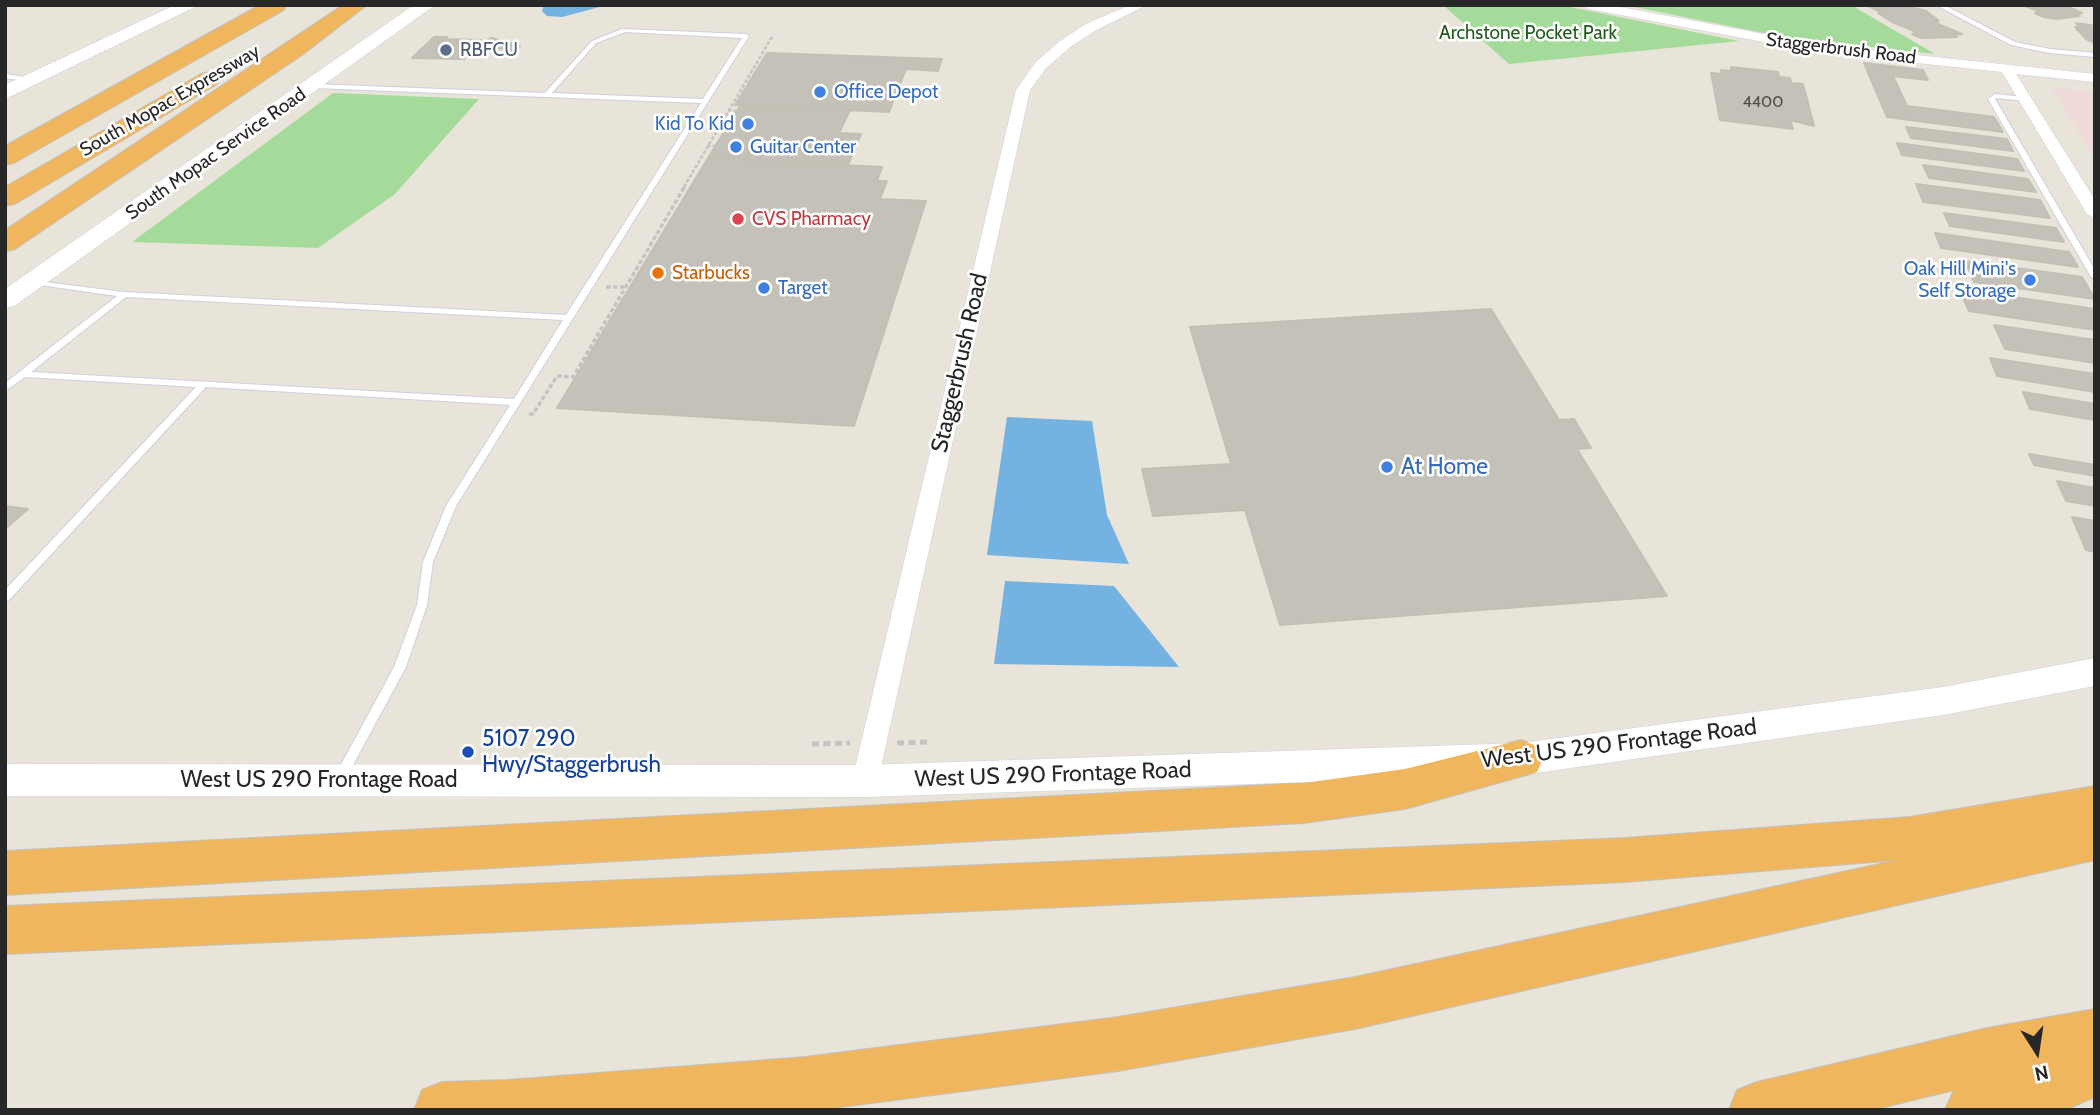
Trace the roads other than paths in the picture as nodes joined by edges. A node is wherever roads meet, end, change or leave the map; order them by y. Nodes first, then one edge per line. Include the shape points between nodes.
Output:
1 (190, 5) edge
2 (260, 5) edge
3 (276, 5) edge
4 (334, 5) edge
5 (357, 5) edge
6 (426, 5) edge
7 (1141, 5) edge
8 (1590, 5) edge
9 (1939, 5) edge
10 (2095, 55) edge
11 (2006, 68) junction
12 (5, 76) edge
13 (2095, 78) edge
14 (34, 80) junction
15 (313, 86) junction
16 (5, 93) edge
17 (547, 95) junction
18 (2025, 99) junction
19 (704, 101) junction
20 (55, 104) dead end
21 (5, 157) edge
22 (5, 198) edge
23 (2095, 214) edge
24 (17, 235) edge
25 (2095, 276) edge
26 (32, 282) junction
27 (124, 294) junction
28 (5, 301) edge
29 (568, 318) junction
30 (24, 374) junction
31 (202, 386) junction
32 (5, 388) edge
33 (515, 402) junction
34 (5, 597) edge
35 (2095, 673) edge
36 (1521, 759) junction
37 (5, 780) edge
38 (340, 780) junction
39 (865, 780) junction
40 (2095, 806) edge
41 (1909, 838) junction
42 (2095, 839) edge
43 (2003, 858) junction
44 (5, 873) edge
45 (15, 930) edge
46 (2095, 1036) edge
47 (2095, 1070) edge
48 (442, 1110) edge
49 (1756, 1110) edge
50 (1973, 1110) edge

1 - 14 main road
2 - 20 highway
3 - 21 highway, South Mopac Expressway
4 - 22 highway, South Mopac Expressway
5 - 24 highway
6 - 15 main road, South Mopac Service Road
7 - 39 street, Staggerbrush Road via 1065,44 1041,65 1023,90
8 - 11 street, Staggerbrush Road via 1798,45
9 - 10 lane via 2013,44
11 - 13 street, Staggerbrush Road
11 - 18 street
12 - 14 lane
14 - 16 main road
15 - 17 lane
15 - 26 main road, South Mopac Service Road
17 - 19 lane
17 - 19 lane via 594,41 624,30 746,36
18 - 23 street
18 - 25 lane via 1991,99
19 - 29 lane
26 - 27 lane
26 - 28 main road, South Mopac Service Road
27 - 29 lane
27 - 30 lane
29 - 33 lane
30 - 31 lane
30 - 32 lane
31 - 33 lane
31 - 34 lane
33 - 38 lane via 451,506 428,562 422,605 400,667
35 - 36 main road, West US 290 Frontage Road via 1943,701
36 - 39 main road, West US 290 Frontage Road
36 - 44 highway via 1405,789 1304,803
37 - 38 main road, West US 290 Frontage Road
38 - 39 main road, West US 290 Frontage Road
40 - 41 highway
41 - 43 highway
41 - 45 highway via 1611,860
42 - 43 highway
43 - 48 highway via 1355,1003 1118,1044 805,1084
46 - 49 highway via 1987,1055
47 - 50 highway

